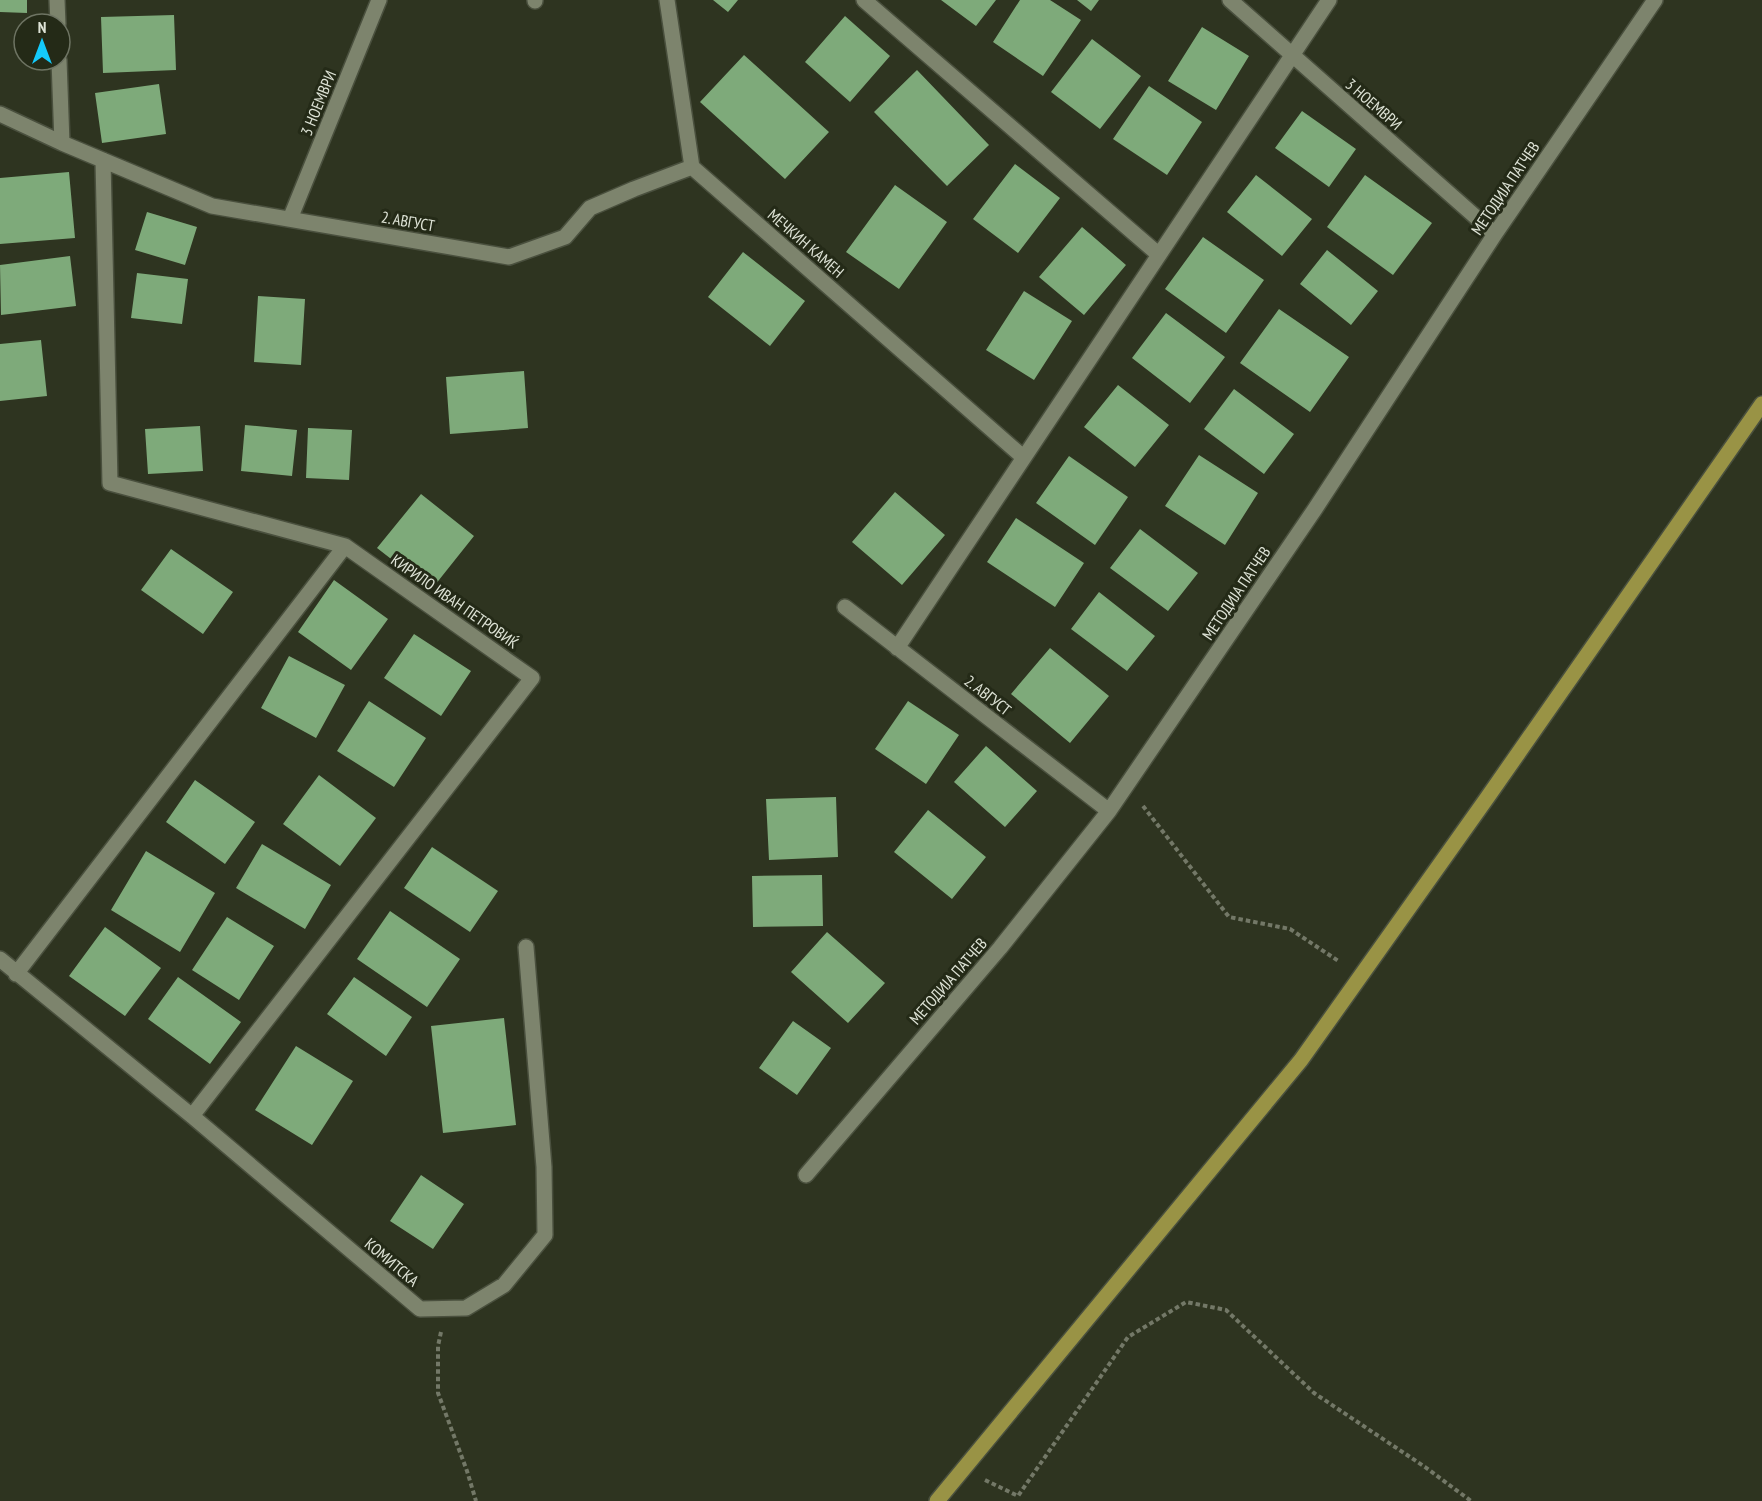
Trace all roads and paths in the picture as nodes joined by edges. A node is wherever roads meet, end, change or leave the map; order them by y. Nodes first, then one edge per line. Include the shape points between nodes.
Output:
1 (379, 0) edge
2 (667, 0) edge
3 (864, 0) edge
4 (1230, 0) edge
5 (1329, 0) edge
6 (1655, 0) edge
7 (1292, 57) junction
8 (59, 72) edge
9 (0, 114) edge
10 (62, 142) junction
11 (103, 160) junction
12 (692, 167) junction
13 (290, 219) junction
14 (1496, 234) junction
15 (1158, 254) junction
16 (1762, 404) edge
17 (1023, 458) junction
18 (345, 546) junction
19 (845, 607) dead end
20 (897, 648) junction
21 (1127, 783) junction
22 (1109, 811) junction
23 (526, 947) dead end
24 (0, 959) edge
25 (16, 974) junction
26 (1361, 975) junction
27 (192, 1116) junction
28 (806, 1175) dead end
29 (447, 1308) junction
30 (963, 1469) junction
31 (476, 1501) edge
32 (937, 1501) edge
33 (1471, 1501) edge

1 - 13 street, 3 НОЕМВРИ
2 - 12 street
3 - 15 street
4 - 7 street, 3 НОЕМВРИ
5 - 7 street
6 - 14 street, МЕТОДИJА ПАТЧЕВ
7 - 14 street, 3 НОЕМВРИ
7 - 15 street
8 - 10 street
9 - 10 street, 2. АВГУСТ
10 - 11 street, 2. АВГУСТ
11 - 13 street, 2. АВГУСТ via 212,206
11 - 18 street via 110,483
12 - 13 street, 2. АВГУСТ via 590,208 565,237 509,257
12 - 17 street, МЕЧКИН КАМЕН
14 - 21 street, МЕТОДИJА ПАТЧЕВ via 1316,509
15 - 17 street
16 - 26 main road
17 - 20 street
18 - 25 street
18 - 27 street, КИРИЛО ИВАН ПЕТРОВИЌ via 532,678
19 - 20 street, 2. АВГУСТ
20 - 22 street, 2. АВГУСТ
21 - 22 street, МЕТОДИJА ПАТЧЕВ
21 - 26 path via 1228,916 1290,929
22 - 28 street, МЕТОДИJА ПАТЧЕВ via 1000,948
23 - 29 street, КОМИТСКА via 544,1167 545,1235 504,1285 466,1308
24 - 25 street, КОМИТСКА
25 - 27 street, КОМИТСКА
26 - 30 main road via 1301,1060
27 - 29 street, КОМИТСКА via 420,1309
29 - 31 path via 438,1346 438,1394
30 - 32 main road
30 - 33 path via 1018,1496 1128,1337 1186,1302 1226,1310 1314,1393

